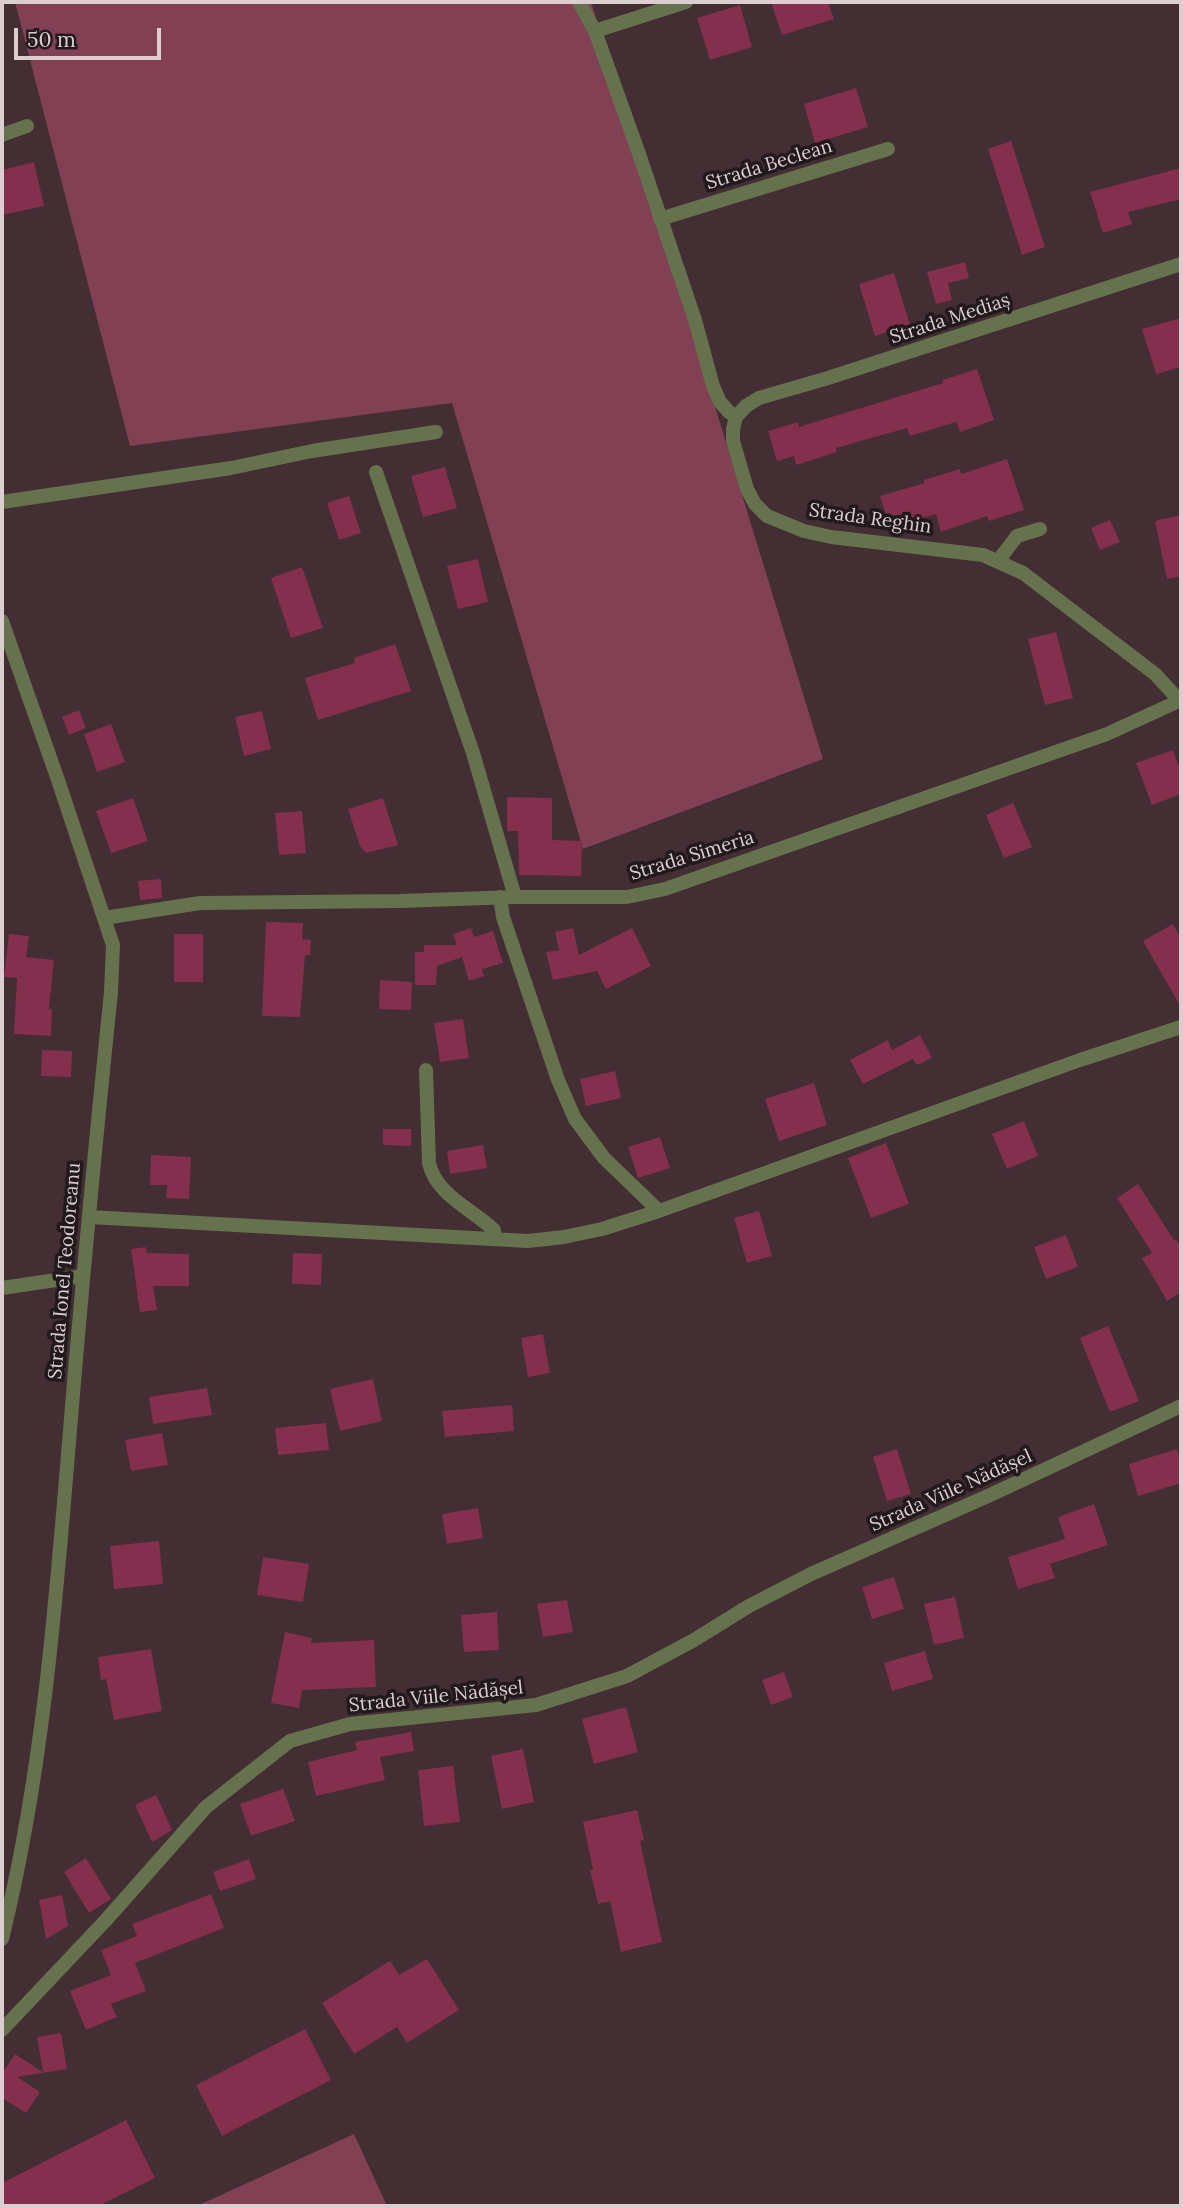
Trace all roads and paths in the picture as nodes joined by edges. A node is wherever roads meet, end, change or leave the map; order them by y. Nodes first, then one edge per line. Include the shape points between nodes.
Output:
1 (579, 2) edge
2 (686, 2) edge
3 (595, 31) junction
4 (27, 126) dead end
5 (2, 135) edge
6 (888, 149) dead end
7 (660, 219) junction
8 (1181, 264) edge
9 (736, 416) junction
10 (436, 432) dead end
11 (376, 472) dead end
12 (2, 502) edge
13 (1040, 529) dead end
14 (998, 561) junction
15 (2, 621) edge
16 (1181, 701) edge
17 (508, 897) junction
18 (104, 918) junction
19 (1181, 1027) edge
20 (426, 1070) dead end
21 (659, 1211) junction
22 (89, 1217) junction
23 (495, 1239) junction
24 (83, 1276) junction
25 (2, 1288) edge
26 (1181, 1406) edge
27 (2, 1939) edge
28 (2, 2030) edge

1 - 3 street
2 - 3 street
3 - 7 street
4 - 5 street
6 - 7 street, Strada Beclean
7 - 9 street via 713,386 720,402
8 - 9 street, Strada Mediaș via 759,398
9 - 14 street, Strada Reghin via 733,441 747,489 767,516 831,537 959,551
10 - 12 street
11 - 17 street via 472,754
13 - 14 street via 1017,536
14 - 16 street, Strada Reghin via 1038,583 1155,674
15 - 18 street, Strada Ionel Teodoreanu
16 - 17 street, Strada Simeria via 1107,734 665,889 627,897
17 - 18 street, Strada Simeria via 200,903
17 - 21 street via 503,917 575,1119 604,1158
18 - 22 street, Strada Ionel Teodoreanu via 113,946 111,992
19 - 21 street
20 - 23 street via 432,1176 494,1230
21 - 23 street via 603,1230 564,1237
22 - 23 street
22 - 24 street, Strada Ionel Teodoreanu
24 - 25 street
24 - 27 street, Strada Ionel Teodoreanu via 48,1664 32,1790
26 - 28 street, Strada Viile Nădășel via 811,1574 628,1676 536,1705 350,1724 290,1741 206,1807

